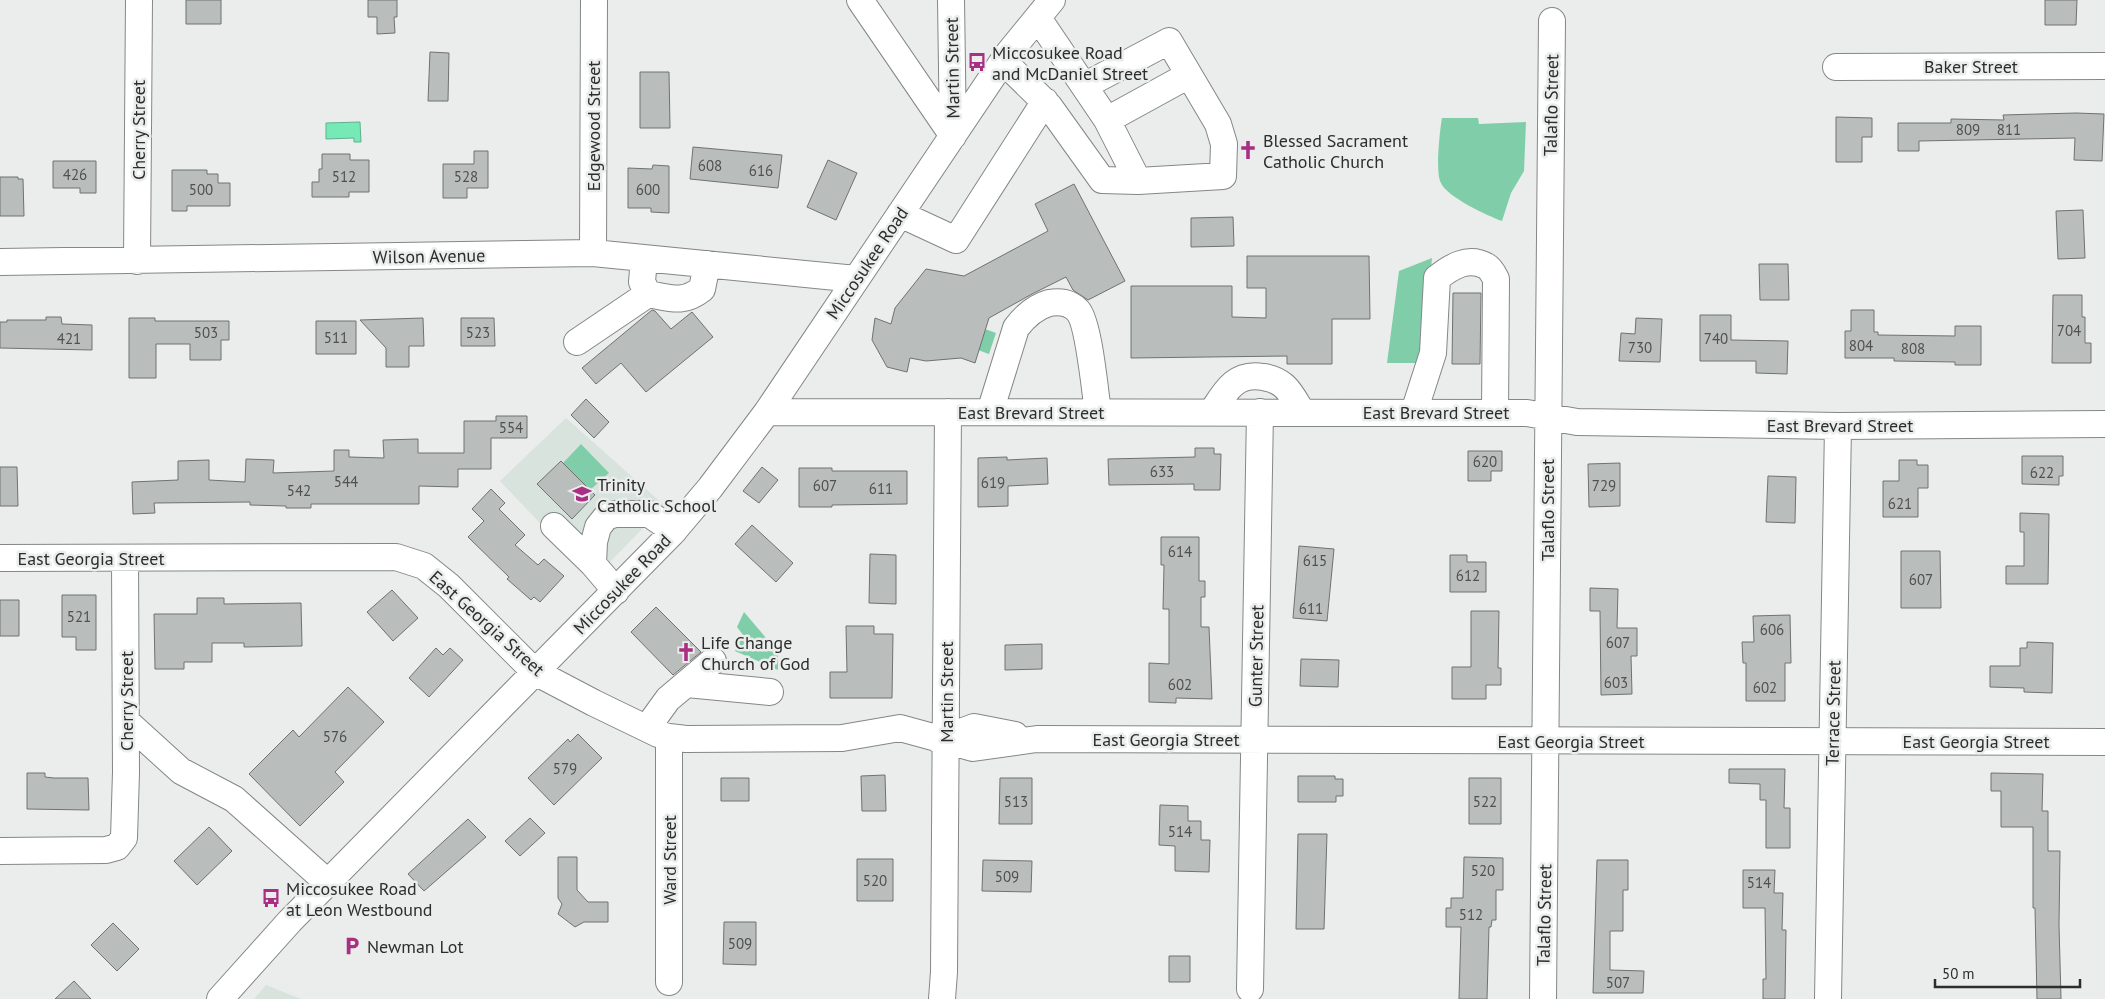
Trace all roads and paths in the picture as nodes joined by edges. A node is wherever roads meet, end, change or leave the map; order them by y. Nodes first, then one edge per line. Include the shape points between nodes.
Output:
1 (139, 0) edge
2 (594, 0) edge
3 (860, 0) edge
4 (951, 0) edge
5 (1045, 9) edge
6 (1552, 21) dead end
7 (1004, 61) junction
8 (2105, 66) edge
9 (1836, 67) dead end
10 (1189, 74) junction
11 (1084, 86) junction
12 (1045, 101) junction
13 (1107, 120) junction
14 (953, 136) junction
15 (1138, 181) junction
16 (900, 214) junction
17 (593, 252) junction
18 (644, 258) junction
19 (137, 261) junction
20 (0, 262) edge
21 (707, 264) junction
22 (856, 279) junction
23 (648, 294) junction
24 (577, 342) dead end
25 (767, 412) junction
26 (948, 412) junction
27 (990, 412) junction
28 (1098, 412) junction
29 (1212, 412) junction
30 (1260, 412) junction
31 (1302, 412) junction
32 (1414, 412) junction
33 (1495, 412) junction
34 (1548, 416) junction
35 (2105, 424) edge
36 (1838, 426) junction
37 (554, 526) dead end
38 (674, 531) junction
39 (0, 558) edge
40 (125, 558) junction
41 (593, 564) junction
42 (616, 590) junction
43 (713, 661) dead end
44 (535, 672) junction
45 (687, 684) junction
46 (770, 692) dead end
47 (126, 721) junction
48 (658, 733) junction
49 (946, 739) junction
50 (1254, 739) junction
51 (1832, 740) junction
52 (1546, 741) junction
53 (2105, 742) edge
54 (0, 851) edge
55 (327, 882) junction
56 (669, 982) dead end
57 (1250, 990) dead end
58 (220, 999) edge
59 (942, 999) edge
60 (1543, 999) edge
61 (1828, 999) edge

1 - 19 street, Cherry Street
2 - 17 street, Edgewood Street
3 - 14 street
4 - 14 street, Martin Street
5 - 7 street, Miccosukee Road
5 - 11 street
6 - 34 street, Talaflo Street
7 - 12 street
7 - 14 street, Miccosukee Road
8 - 9 street, Baker Street
10 - 11 street via 1169,40
10 - 13 street
10 - 15 street via 1218,124 1224,144 1223,176
11 - 13 street
12 - 15 street via 1102,180
12 - 16 street via 956,240
13 - 15 street
14 - 16 street, Miccosukee Road
16 - 22 street, Miccosukee Road
17 - 18 street, Wilson Avenue
17 - 19 street, Wilson Avenue
18 - 21 street, Wilson Avenue
18 - 23 street via 642,282
19 - 20 street, Wilson Avenue
21 - 22 street, Wilson Avenue
21 - 23 street via 702,289 690,298
22 - 25 street, Miccosukee Road
23 - 24 street
25 - 26 street, East Brevard Street
25 - 38 street, Miccosukee Road
26 - 27 street, East Brevard Street
26 - 49 street, Martin Street
27 - 28 street, East Brevard Street
27 - 28 street via 1016,328 1024,317 1055,302 1068,303 1078,311 1084,325
28 - 29 street, East Brevard Street
29 - 30 street, East Brevard Street
29 - 31 street via 1235,381 1258,376 1273,378 1286,387
30 - 31 street, East Brevard Street
30 - 50 street, Gunter Street
31 - 32 street, East Brevard Street
32 - 33 street, East Brevard Street
32 - 33 street via 1433,353 1437,278 1451,267 1469,262 1487,266 1496,278
33 - 34 street, East Brevard Street
34 - 36 street, East Brevard Street via 1577,422
34 - 52 street, Talaflo Street
35 - 36 street, East Brevard Street
36 - 51 street, Terrace Street
37 - 41 street
38 - 41 street via 649,514 606,517 598,527
38 - 42 street, Miccosukee Road
39 - 40 street, East Georgia Street
40 - 44 street, East Georgia Street via 405,558 424,566 449,586
40 - 47 street, Cherry Street
41 - 42 street
42 - 44 street, Miccosukee Road
43 - 45 street
44 - 48 street, East Georgia Street
44 - 55 street, Miccosukee Road
45 - 46 street
45 - 48 street via 668,699
47 - 54 street, Cherry Street via 124,838 121,843 106,850
47 - 55 street via 181,771 234,799
48 - 49 street, East Georgia Street via 686,739 842,738 901,746
48 - 56 street, Ward Street
49 - 50 street, East Georgia Street via 974,748 1037,739
49 - 59 street, Martin Street
50 - 52 street, East Georgia Street
50 - 57 street, Gunter Street
51 - 52 street, East Georgia Street
51 - 53 street, East Georgia Street
51 - 61 street, Terrace Street
52 - 60 street, Talaflo Street
55 - 58 street, Miccosukee Road

